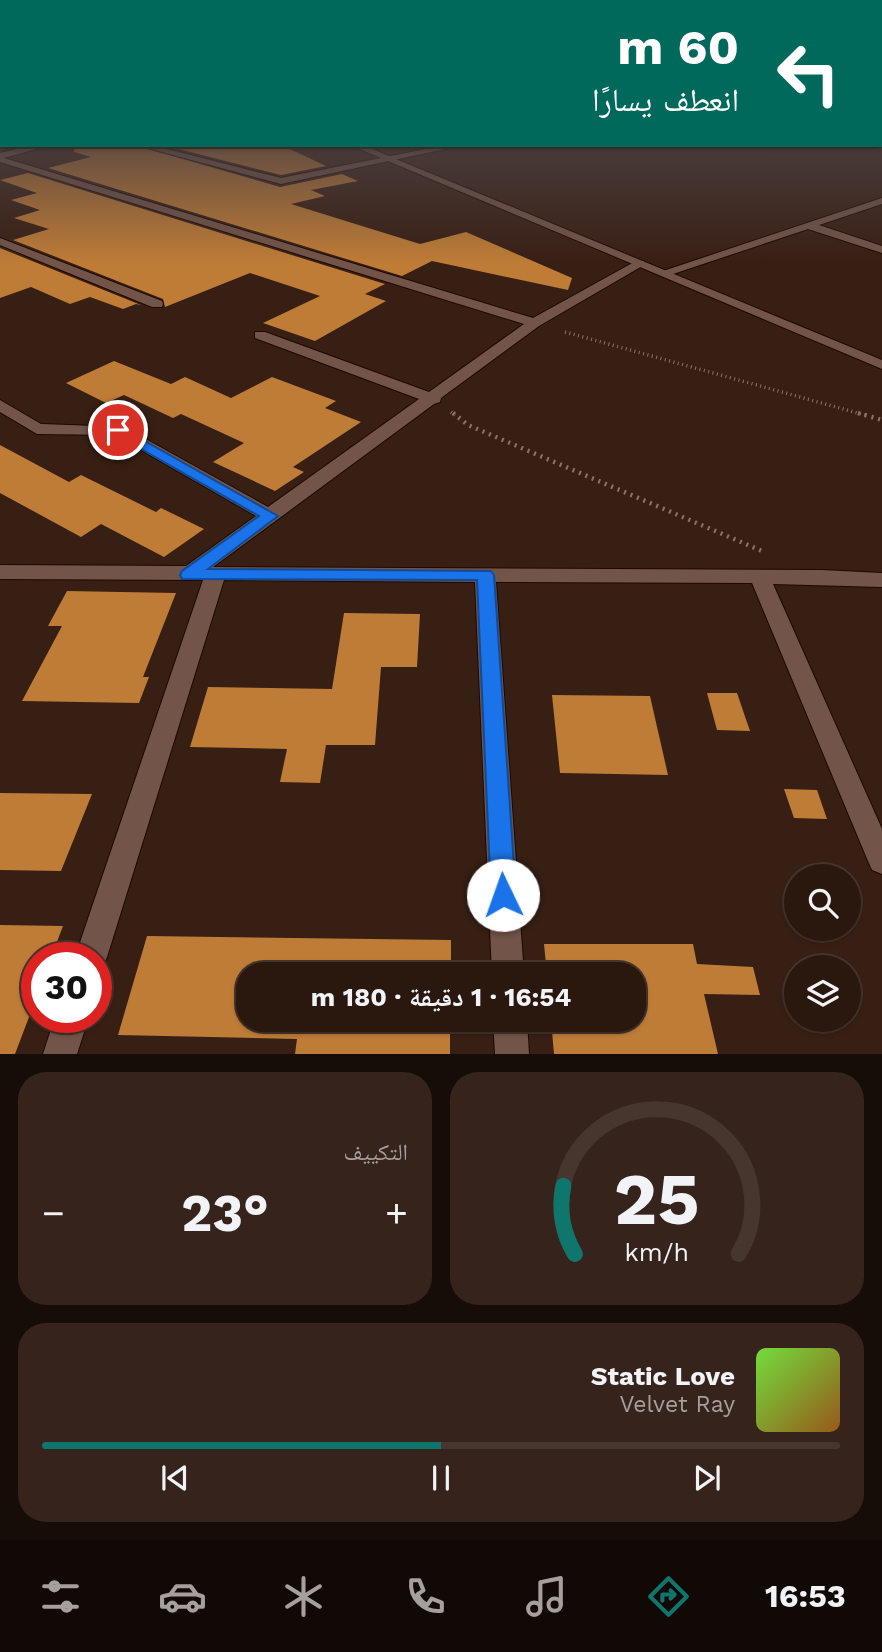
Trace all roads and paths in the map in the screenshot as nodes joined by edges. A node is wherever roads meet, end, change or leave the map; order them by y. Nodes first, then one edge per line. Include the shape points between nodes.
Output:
1 (23, 165) edge
2 (219, 165) edge
3 (360, 165) edge
4 (399, 165) edge
5 (882, 201) edge
6 (808, 225) junction
7 (0, 241) edge
8 (882, 250) edge
9 (640, 263) junction
10 (663, 273) junction
11 (156, 304) dead end
12 (534, 323) junction
13 (260, 335) dead end
14 (882, 365) edge
15 (434, 399) junction
16 (0, 405) edge
17 (882, 420) edge
18 (270, 516) junction
19 (771, 555) dead end
20 (0, 572) edge
21 (188, 575) junction
22 (485, 575) junction
23 (215, 576) junction
24 (760, 578) junction
25 (882, 580) edge
26 (882, 861) edge
27 (96, 942) edge
28 (507, 962) edge
29 (511, 1032) edge
30 (67, 1033) edge
31 (60, 1054) edge
32 (512, 1054) edge

1 - 12 street
2 - 3 street via 281,181
4 - 9 street
5 - 6 street
6 - 8 street
6 - 10 street
7 - 11 street
9 - 10 street
9 - 12 street
10 - 14 street
12 - 15 street
12 - 17 path
13 - 15 street
15 - 18 street
15 - 19 path via 468,425
16 - 18 street via 37,429 118,430
18 - 21 street
20 - 21 street
21 - 23 street
22 - 23 street
22 - 24 street
22 - 28 street
23 - 27 street
24 - 25 street
24 - 26 street
29 - 32 street
30 - 31 street

